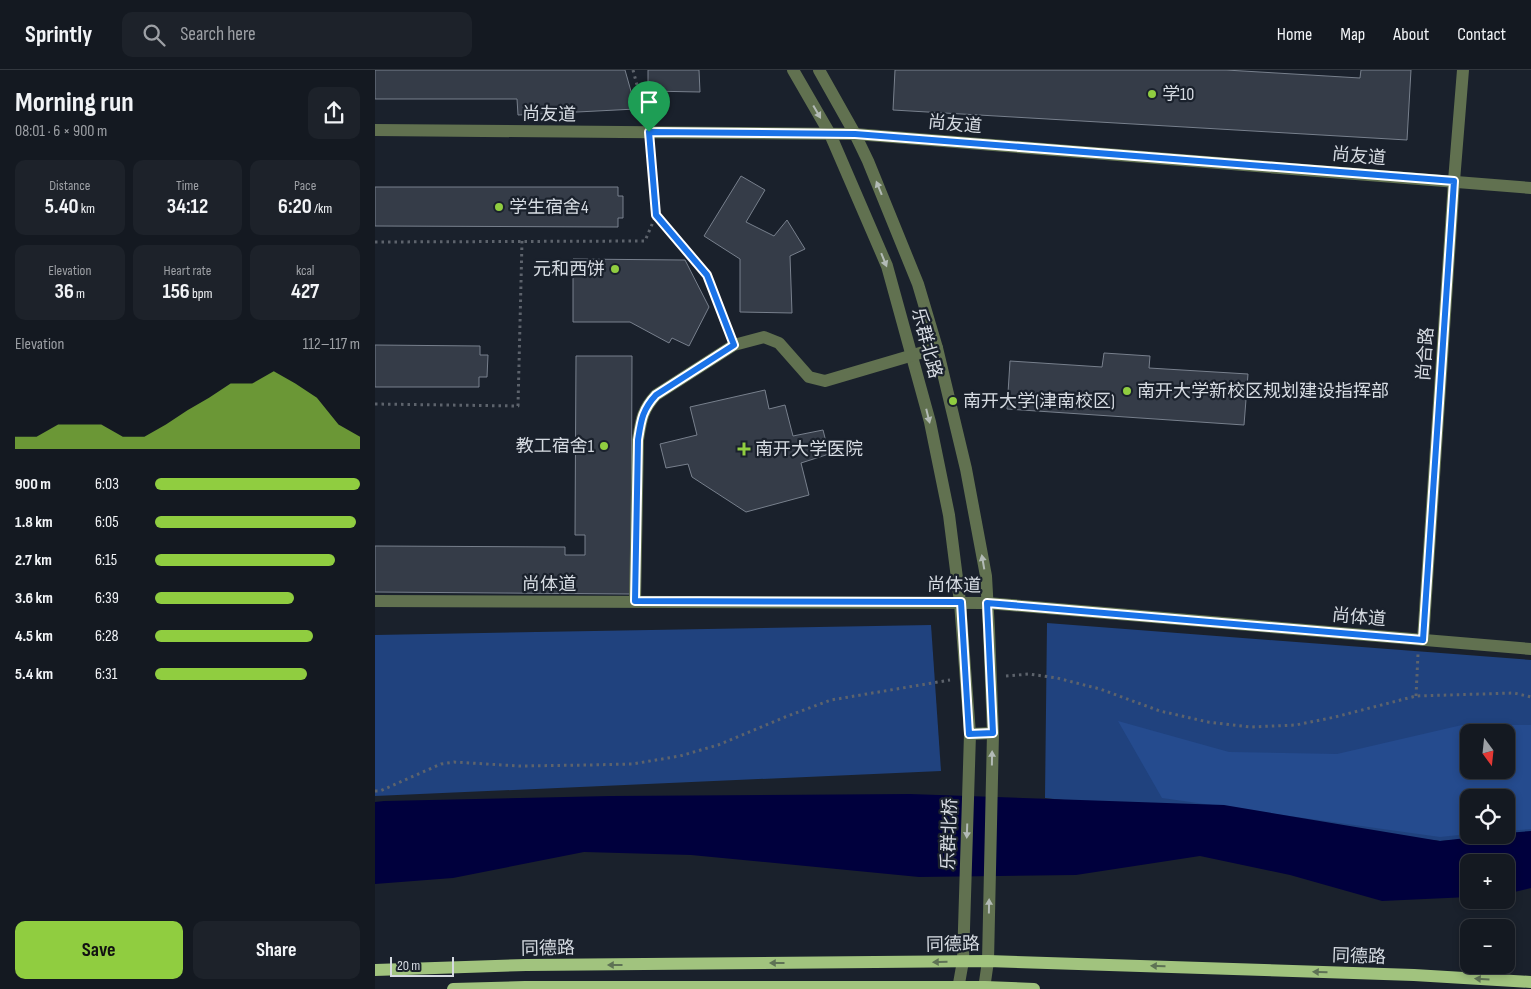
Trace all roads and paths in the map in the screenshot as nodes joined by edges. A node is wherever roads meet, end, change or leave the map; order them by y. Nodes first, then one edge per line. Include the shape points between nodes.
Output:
1 (633, 70) edge
2 (793, 70) edge
3 (819, 70) edge
4 (1463, 70) edge
5 (375, 130) edge
6 (649, 132) junction
7 (830, 134) junction
8 (855, 134) junction
9 (1454, 181) junction
10 (1531, 188) edge
11 (656, 215) junction
12 (523, 241) junction
13 (375, 242) edge
14 (734, 345) junction
15 (937, 348) junction
16 (912, 355) junction
17 (375, 404) edge
18 (375, 601) edge
19 (635, 601) junction
20 (961, 602) junction
21 (987, 603) junction
22 (1421, 640) junction
23 (1531, 649) edge
24 (990, 676) junction
25 (966, 677) junction
26 (1416, 696) junction
27 (1531, 697) edge
28 (993, 733) junction
29 (969, 734) junction
30 (968, 782) joint
31 (375, 791) edge
32 (963, 961) junction
33 (988, 961) junction
34 (375, 970) edge
35 (1531, 982) edge
36 (958, 988) edge
37 (984, 988) edge
38 (453, 989) edge
39 (1034, 989) edge

1 - 6 path
2 -> 7 street, 乐群北路
3 - 8 street, 乐群北路
4 - 9 street, 尚合路
5 - 6 street, 尚友道
6 - 7 street, 尚友道
6 - 11 path
7 - 8 street, 尚友道
7 -> 16 street, 乐群北路 via 887,266
8 - 9 street, 尚友道
15 -> 8 street, 乐群北路 via 918,284
9 - 10 street, 尚友道
9 - 22 street, 尚合路
11 - 12 path via 645,241
11 - 14 path via 707,275
12 - 13 path
12 - 17 path via 519,406
14 - 16 street via 764,337 779,343 809,377 825,382
14 - 19 street via 656,395 641,418
15 - 16 street
21 -> 15 street, 乐群北路 via 986,576 966,470
16 -> 20 street, 乐群北路 via 949,515
18 - 19 street, 尚体道
19 - 20 street, 尚体道
20 - 21 street, 尚体道
20 - 25 street, 乐群北路
21 - 22 street, 尚体道
21 - 24 street, 乐群北路
22 - 23 street, 尚体道
22 - 26 path
24 - 26 path via 1029,674 1057,678 1100,689 1160,711 1251,728 1296,725
24 - 28 street, 乐群北路
25 - 29 street, 乐群北路
25 - 31 path via 831,700 718,745 680,756 632,764 589,766 454,762 441,764
26 - 27 path via 1513,693
28 - 29 street
33 -> 28 street, 乐群北路
29 - 30 street, 乐群北路
30 -> 32 street, 乐群北桥
32 - 33 main road, 同德路
32 -> 34 main road, 同德路 via 526,965
32 - 36 street
35 -> 33 main road, 同德路
33 - 37 street
36 - 37 main road
36 - 38 main road
37 - 39 main road

